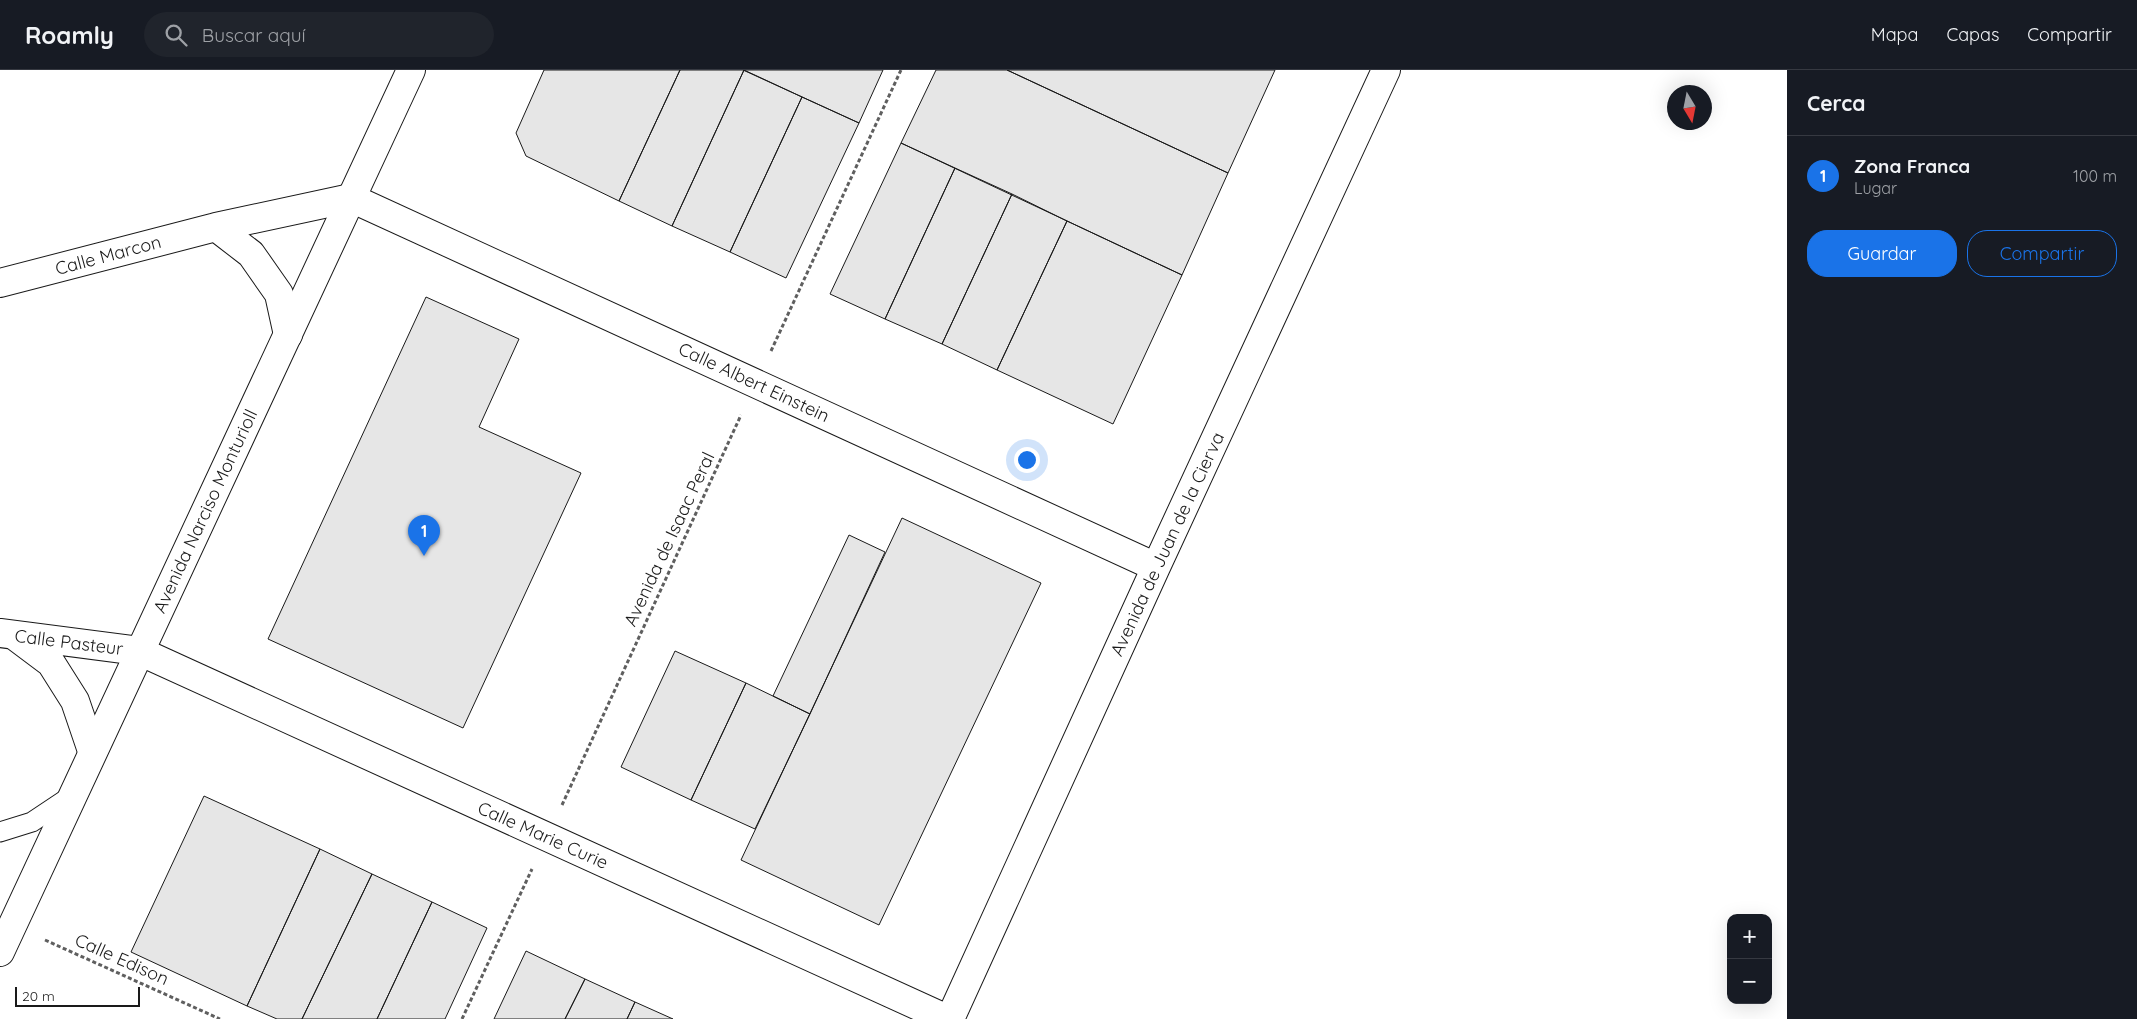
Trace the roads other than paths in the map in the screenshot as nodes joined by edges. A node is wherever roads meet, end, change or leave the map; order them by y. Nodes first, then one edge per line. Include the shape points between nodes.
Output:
1 (411, 70) edge
2 (1386, 70) edge
3 (351, 198) junction
4 (216, 227) junction
5 (0, 283) edge
6 (288, 335) junction
7 (1156, 567) junction
8 (7, 634) edge
9 (139, 651) junction
10 (92, 751) junction
11 (71, 796) junction
12 (0, 832) edge
13 (0, 952) edge
14 (949, 1019) edge

1 - 3 street, Avenida Narciso Monturioll
2 - 7 street, Avenida de Juan de la Cierva
3 - 4 street, Calle Marcon
3 - 6 street, Avenida Narciso Monturioll
3 - 7 street, Calle Albert Einstein
4 - 5 street, Calle Marcon
4 - 6 street via 251,254 278,294
6 - 9 street, Avenida Narciso Monturioll
7 - 14 street, Avenida de Juan de la Cierva
8 - 9 street, Calle Pasteur
8 - 10 street via 51,664 76,701
9 - 10 street, Avenida Narciso Monturioll
9 - 14 street, Calle Marie Curie
10 - 11 street, Avenida Narciso Monturioll
11 - 12 lane via 32,822
11 - 13 street, Avenida Narciso Monturioll

